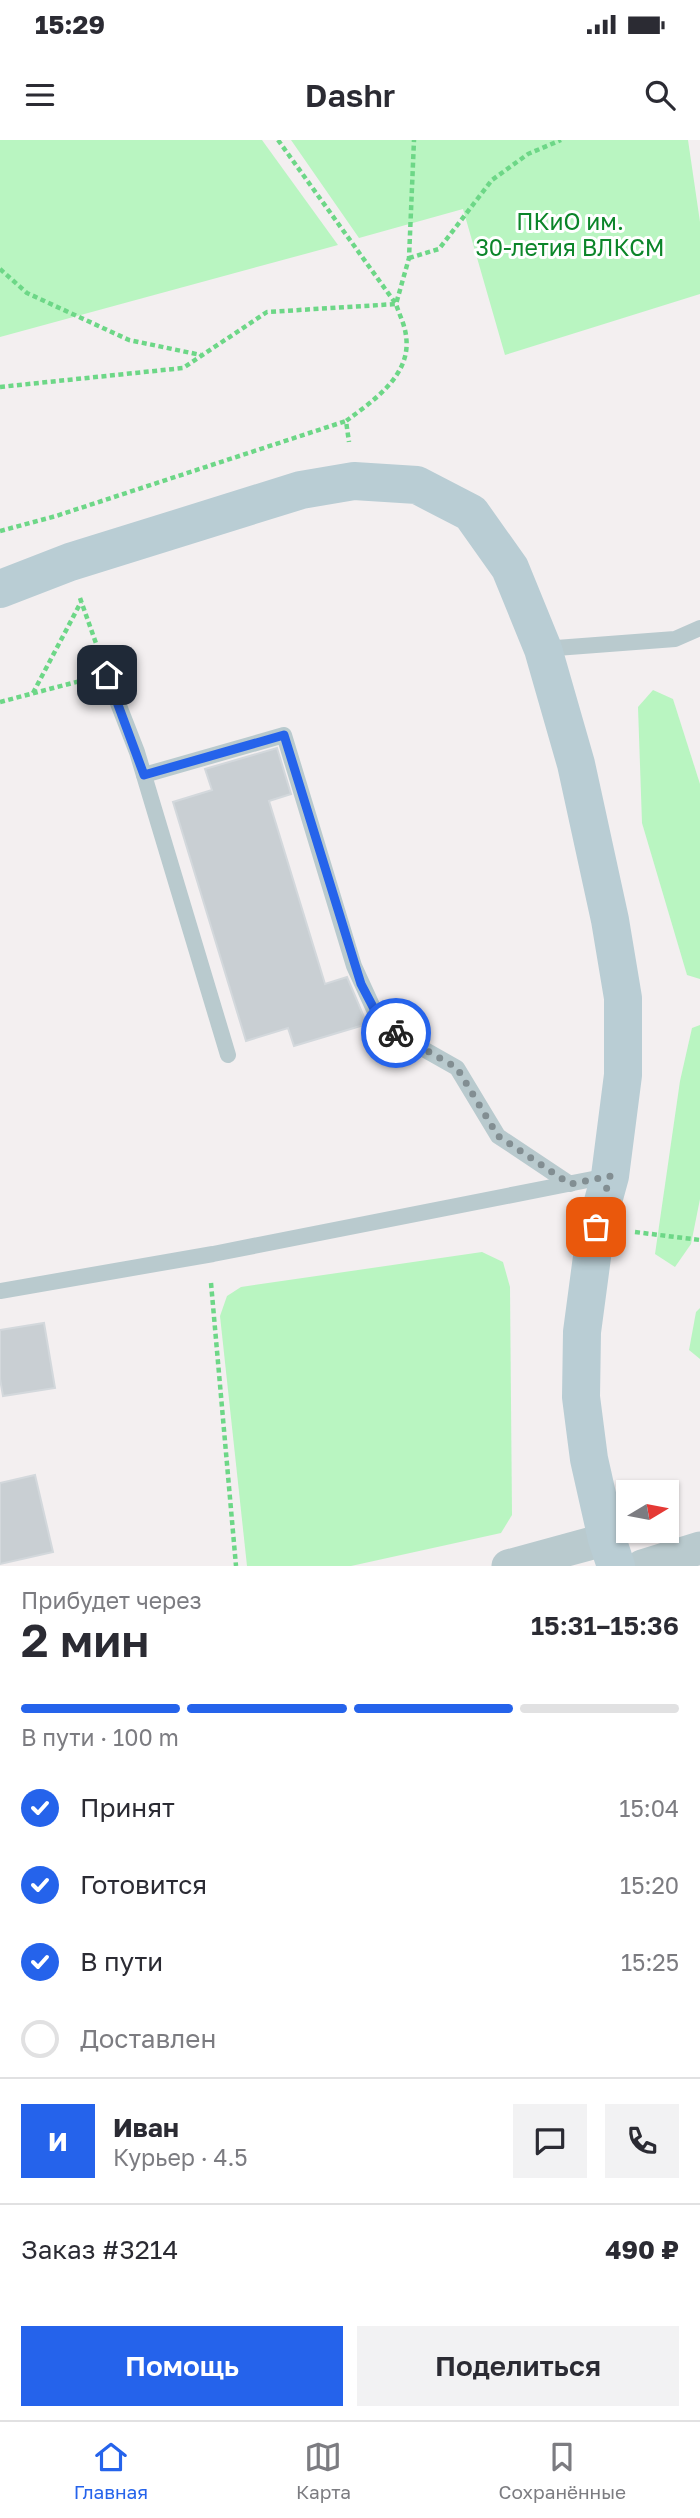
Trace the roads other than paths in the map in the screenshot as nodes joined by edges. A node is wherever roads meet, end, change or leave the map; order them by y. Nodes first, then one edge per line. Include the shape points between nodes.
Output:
1 (0, 589) edge
2 (700, 628) edge
3 (543, 649) junction
4 (107, 675) road end
5 (144, 775) junction
6 (228, 1055) dead end
7 (610, 1176) junction
8 (570, 1184) junction
9 (0, 1291) edge
10 (700, 1548) edge
11 (612, 1553) edge
12 (509, 1566) edge
13 (642, 1566) edge

1 - 3 main road via 70,562 301,490 354,481 417,485 471,513 510,568
2 - 3 lane via 675,639
3 - 7 main road via 576,764 623,999 623,1075
4 - 5 lane
5 - 6 lane
5 - 8 lane via 284,735 354,966 382,1024 457,1068 498,1136
7 - 8 lane
7 - 11 main road via 596,1227 582,1332 581,1397 589,1460
8 - 9 lane
10 - 13 street
11 - 12 street

